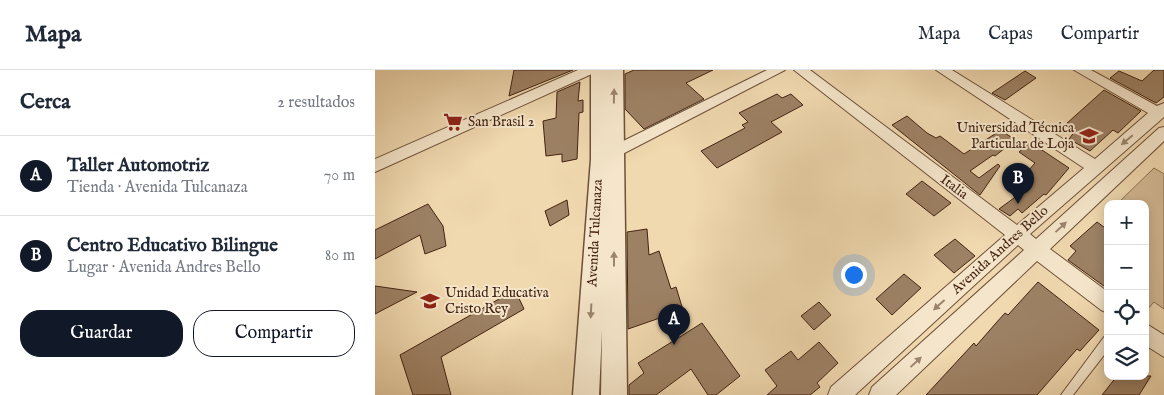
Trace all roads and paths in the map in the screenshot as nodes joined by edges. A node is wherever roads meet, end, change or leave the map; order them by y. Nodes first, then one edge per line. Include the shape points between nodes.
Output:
1 (589, 70) edge
2 (599, 70) edge
3 (615, 70) edge
4 (777, 70) edge
5 (801, 70) edge
6 (943, 70) edge
7 (1081, 70) edge
8 (1161, 111) edge
9 (1164, 132) edge
10 (607, 155) junction
11 (375, 166) edge
12 (1095, 167) junction
13 (1017, 235) junction
14 (1036, 250) junction
15 (1104, 301) edge
16 (1148, 335) edge
17 (1104, 347) edge
18 (1164, 347) edge
19 (586, 395) edge
20 (614, 395) edge
21 (839, 395) edge
22 (880, 395) edge
23 (1066, 395) edge

1 - 11 street
2 - 10 street, Avenida Tulcanaza
10 -> 3 street, Avenida Tulcanaza
4 - 10 street
5 - 13 street, Italia
6 - 12 street
7 - 8 street
8 -> 12 street, Avenida Andres Bello
14 -> 9 street, Avenida Andres Bello
10 -> 19 street, Avenida Tulcanaza
20 -> 10 street, Avenida Tulcanaza
12 - 13 street, Avenida Andres Bello
13 - 14 street, Italia
13 -> 21 street, Avenida Andres Bello
14 - 15 street, Italia
22 -> 14 street, Avenida Andres Bello
16 - 18 street
17 - 23 lane

